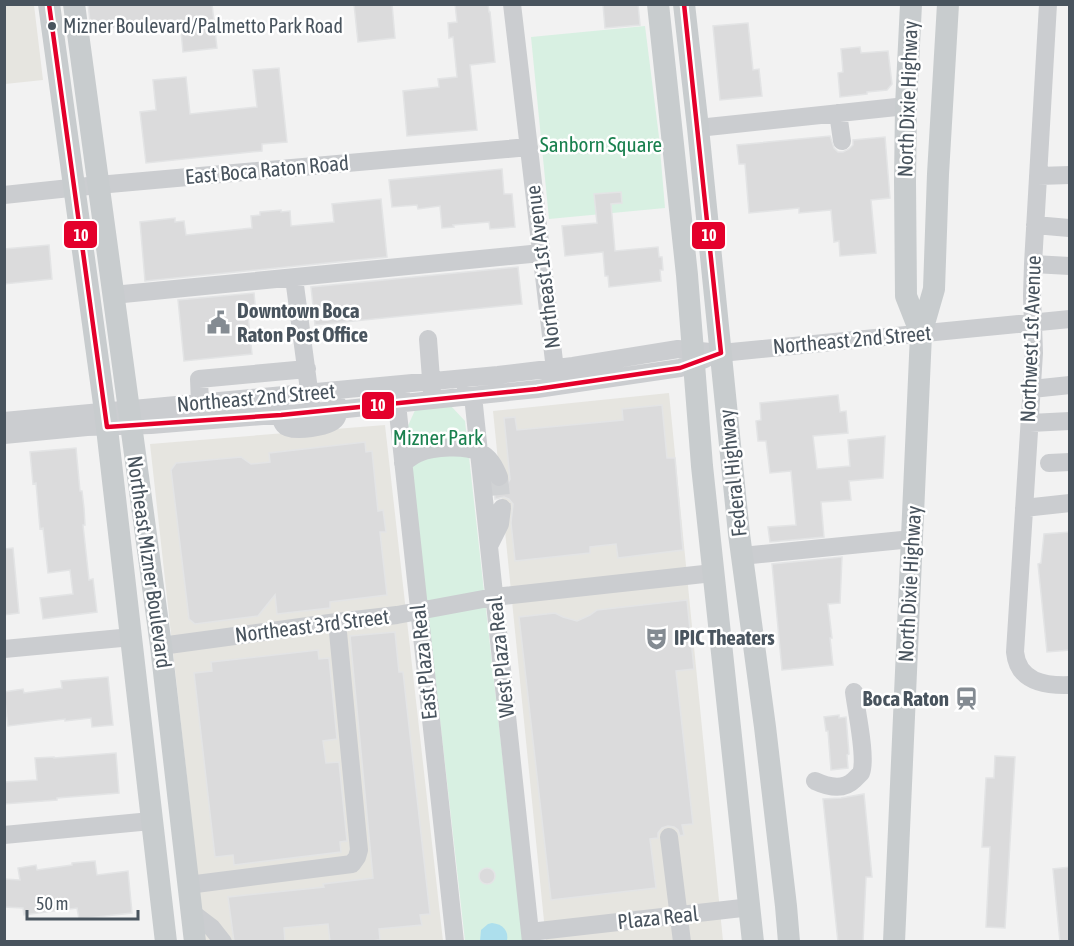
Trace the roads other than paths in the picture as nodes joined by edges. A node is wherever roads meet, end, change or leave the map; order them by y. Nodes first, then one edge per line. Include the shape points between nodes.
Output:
1 (49, 4) edge
2 (74, 4) edge
3 (512, 4) edge
4 (658, 4) edge
5 (684, 4) edge
6 (911, 4) edge
7 (948, 4) edge
8 (1049, 4) edge
9 (1066, 4) edge
10 (906, 106) junction
11 (838, 113) junction
12 (698, 128) junction
13 (842, 141) dead end
14 (529, 147) junction
15 (1070, 175) edge
16 (1038, 176) junction
17 (98, 185) junction
18 (75, 188) junction
19 (4, 195) edge
20 (1070, 211) edge
21 (1035, 225) junction
22 (1069, 230) edge
23 (542, 253) junction
24 (1033, 264) junction
25 (1070, 266) edge
26 (294, 278) junction
27 (113, 295) junction
28 (1070, 319) edge
29 (1033, 323) junction
30 (921, 334) junction
31 (428, 339) dead end
32 (721, 353) junction
33 (694, 357) junction
34 (555, 368) junction
35 (307, 369) junction
36 (458, 379) junction
37 (431, 381) junction
38 (405, 384) junction
39 (1070, 386) edge
40 (557, 387) junction
41 (1032, 389) junction
42 (336, 390) junction
43 (309, 392) junction
44 (278, 395) junction
45 (473, 396) junction
46 (432, 400) junction
47 (201, 403) junction
48 (397, 404) junction
49 (337, 410) junction
50 (311, 412) junction
51 (281, 415) junction
52 (130, 418) junction
53 (106, 419) junction
54 (4, 421) edge
55 (1070, 421) edge
56 (1030, 423) junction
57 (4, 435) edge
58 (479, 452) junction
59 (1070, 462) edge
60 (403, 463) junction
61 (1049, 463) dead end
62 (499, 477) tunnel mouth
63 (1070, 503) edge
64 (502, 508) tunnel mouth
65 (1024, 508) junction
66 (912, 539) junction
67 (489, 546) junction
68 (742, 556) junction
69 (714, 573) junction
70 (494, 597) junction
71 (419, 611) junction
72 (337, 622) junction
73 (132, 637) junction
74 (161, 646) junction
75 (4, 649) edge
76 (1070, 685) edge
77 (854, 692) dead end
78 (815, 781) dead end
79 (152, 821) junction
80 (4, 835) edge
81 (669, 837) dead end
82 (188, 885) junction
83 (750, 907) junction
84 (191, 912) junction
85 (679, 915) junction
86 (531, 937) edge
87 (166, 942) edge
88 (195, 942) edge
89 (223, 942) edge
90 (455, 942) edge
91 (682, 942) edge
92 (753, 942) edge
93 (789, 942) edge
94 (894, 942) edge

1 - 18 main road, Northeast Mizner Boulevard
2 - 17 main road, Northeast Mizner Boulevard
3 - 14 street, Northeast 1st Avenue
4 - 33 main road, Federal Highway
5 - 12 main road, Federal Highway
6 - 10 main road, North Dixie Highway
7 - 30 main road, North Dixie Highway via 934,289
8 - 9 street
8 - 16 street, Northwest 1st Avenue
10 - 11 street
10 - 30 main road, North Dixie Highway via 906,296
11 - 12 street
11 - 13 street
12 - 32 main road, Federal Highway
14 - 17 street, East Boca Raton Road
14 - 23 street, Northeast 1st Avenue
15 - 16 street
16 - 21 street, Northwest 1st Avenue
17 - 18 street, East Boca Raton Road
17 - 27 main road, Northeast Mizner Boulevard
18 - 19 street, East Boca Raton Road
18 - 53 main road, Northeast Mizner Boulevard
20 - 22 street
21 - 22 street
21 - 24 street, Northwest 1st Avenue
23 - 26 street
23 - 34 street, Northeast 1st Avenue
24 - 25 street
24 - 29 street, Northwest 1st Avenue
26 - 27 street
26 - 35 street
27 - 52 main road, Northeast Mizner Boulevard
28 - 29 street, Northeast 2nd Street
29 - 30 street, Northeast 2nd Street
29 - 41 street, Northwest 1st Avenue
30 - 32 street, Northeast 2nd Street
30 - 66 main road, North Dixie Highway
31 - 37 street
32 - 33 street, Northeast 2nd Street
32 - 68 main road, Federal Highway
33 - 34 street, Northeast 2nd Street via 678,349
33 - 40 street, Northeast 2nd Street via 680,368
33 - 69 main road, Federal Highway
34 - 36 street, Northeast 2nd Street
34 - 40 street, Northeast 1st Avenue
35 - 43 street
35 - 47 street via 199,379
36 - 37 street, Northeast 2nd Street
36 - 45 street
37 - 38 street, Northeast 2nd Street
37 - 46 street
38 - 42 street, Northeast 2nd Street
38 - 48 street, East Plaza Real
39 - 41 street
40 - 45 street, Northeast 2nd Street
41 - 56 street, Northwest 1st Avenue
42 - 43 street, Northeast 2nd Street
42 - 49 street
43 - 44 street, Northeast 2nd Street
43 - 50 street
44 - 47 street, Northeast 2nd Street
44 - 51 street
45 - 46 street, Northeast 2nd Street
45 - 58 street, West Plaza Real
46 - 48 street, Northeast 2nd Street
47 - 52 street, Northeast 2nd Street
48 - 49 street, Northeast 2nd Street
48 - 60 street, East Plaza Real
49 - 50 street, Northeast 2nd Street
49 - 51 street via 333,422 312,428 286,427
50 - 51 street, Northeast 2nd Street
51 - 52 street, Northeast 2nd Street
52 - 53 street, Northeast 2nd Street
52 - 74 main road, Northeast Mizner Boulevard
53 - 54 street, Northeast 2nd Street
53 - 57 street, Northeast 2nd Street
53 - 73 main road, Northeast Mizner Boulevard
55 - 56 street
56 - 65 street, Northwest 1st Avenue
58 - 60 street via 440,447 418,453
58 - 62 street via 495,465
58 - 67 street, West Plaza Real
59 - 61 street
60 - 71 street, East Plaza Real
63 - 65 street
64 - 67 street via 500,524
65 - 76 street, Northwest 1st Avenue via 1017,662 1031,679 1046,685
66 - 68 street
66 - 94 main road, North Dixie Highway
67 - 70 street, West Plaza Real
68 - 93 main road, Federal Highway
69 - 70 street, Northeast 3rd Street
69 - 83 main road, Federal Highway
70 - 71 street, Northeast 3rd Street
70 - 86 street, West Plaza Real
71 - 72 street, Northeast 3rd Street
71 - 90 street, East Plaza Real
72 - 74 street, Northeast 3rd Street
72 - 82 street via 357,856 352,864
73 - 75 street
73 - 79 main road, Northeast Mizner Boulevard
74 - 82 main road, Northeast Mizner Boulevard
77 - 78 street via 863,756 861,773 840,787 827,787
79 - 80 street
79 - 82 main road via 178,879
79 - 87 main road, Northeast Mizner Boulevard
81 - 85 street
82 - 84 main road, Northeast Mizner Boulevard
83 - 85 street, Plaza Real
83 - 92 main road, Federal Highway
84 - 88 main road, Northeast Mizner Boulevard
84 - 89 street
85 - 86 street, Plaza Real
85 - 91 street

